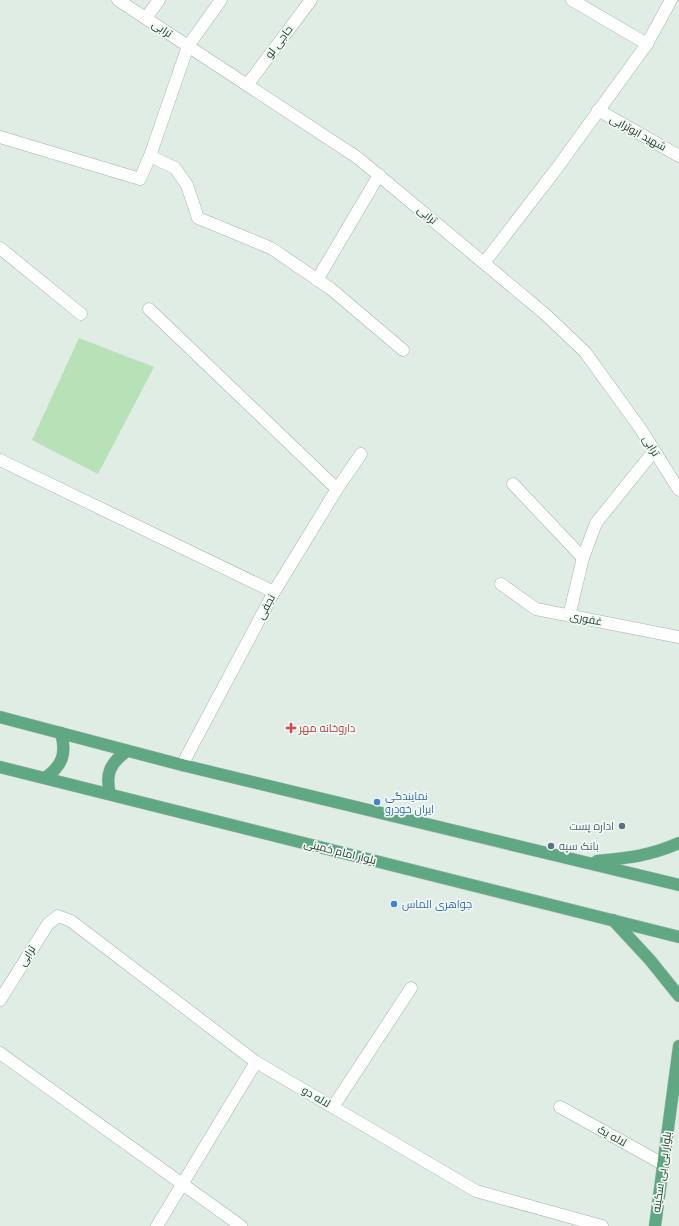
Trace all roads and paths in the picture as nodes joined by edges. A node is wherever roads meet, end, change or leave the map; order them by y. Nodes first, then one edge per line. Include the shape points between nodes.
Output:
1 (118, 0) edge
2 (159, 0) edge
3 (221, 0) edge
4 (311, 0) edge
5 (572, 0) edge
6 (671, 0) edge
7 (146, 18) junction
8 (647, 44) junction
9 (188, 46) junction
10 (247, 85) junction
11 (598, 110) junction
12 (0, 137) edge
13 (150, 156) junction
14 (679, 156) edge
15 (379, 175) junction
16 (0, 248) edge
17 (484, 263) junction
18 (317, 280) junction
19 (149, 309) dead end
20 (81, 314) dead end
21 (403, 350) dead end
22 (654, 451) junction
23 (361, 454) dead end
24 (0, 460) edge
25 (513, 484) dead end
26 (337, 489) junction
27 (679, 490) edge
28 (583, 558) junction
29 (501, 584) dead end
30 (274, 592) junction
31 (569, 616) junction
32 (679, 637) edge
33 (0, 717) edge
34 (61, 734) junction
35 (127, 751) junction
36 (182, 765) junction
37 (0, 767) edge
38 (45, 778) junction
39 (110, 794) junction
40 (679, 844) edge
41 (586, 862) junction
42 (679, 884) edge
43 (58, 916) joint
44 (613, 920) junction
45 (679, 937) edge
46 (411, 988) dead end
47 (679, 996) edge
48 (0, 1000) edge
49 (679, 1046) edge
50 (0, 1053) edge
51 (256, 1062) junction
52 (333, 1107) junction
53 (560, 1107) dead end
54 (663, 1164) junction
55 (182, 1184) junction
56 (157, 1226) edge
57 (241, 1226) edge
58 (602, 1226) edge
59 (655, 1226) edge

1 - 7 street, ترابی
2 - 7 street
3 - 9 street
4 - 10 street, حاجی لو
5 - 8 street
6 - 8 street
7 - 9 street, ترابی
8 - 11 street
9 - 10 street, ترابی
9 - 13 street
10 - 15 street, ترابی via 358,158
11 - 14 street, شهید ابوترابی
11 - 17 street
12 - 13 street via 140,179
13 - 18 street via 174,168 187,185 198,218 271,248
15 - 17 street, ترابی
15 - 18 street
16 - 20 street
17 - 22 street, ترابی via 545,314 585,352
18 - 21 street
19 - 26 street
22 - 27 street, ترابی
22 - 28 street via 596,523
23 - 26 street, نجفی
24 - 30 street
25 - 28 street
26 - 30 street, نجفی
28 - 31 street
29 - 31 street, غفوری via 536,609
30 - 36 street, نجفی
31 - 32 street, غفوری
33 - 34 main road
34 - 35 main road
34 - 38 main road via 64,754 54,772
35 - 36 main road
35 - 39 main road via 118,757 108,774
36 - 41 main road
37 - 38 main road, بلوار امام خمینی
38 - 39 main road, بلوار امام خمینی
39 - 44 main road, بلوار امام خمینی
40 - 41 main road via 635,858
41 - 42 main road
43 - 48 street, ترابی via 48,924
43 - 51 street, لاله دو via 71,921
44 - 45 main road, بلوار امام خمینی
44 - 47 main road
46 - 52 street
49 - 54 main road, بلوار بی بی سکینه
50 - 55 street
51 - 52 street, لاله دو
51 - 55 street
52 - 58 street, لاله دو via 476,1190
53 - 54 street, لاله یک
54 - 59 main road, بلوار بی بی سکینه
55 - 56 street
55 - 57 street

